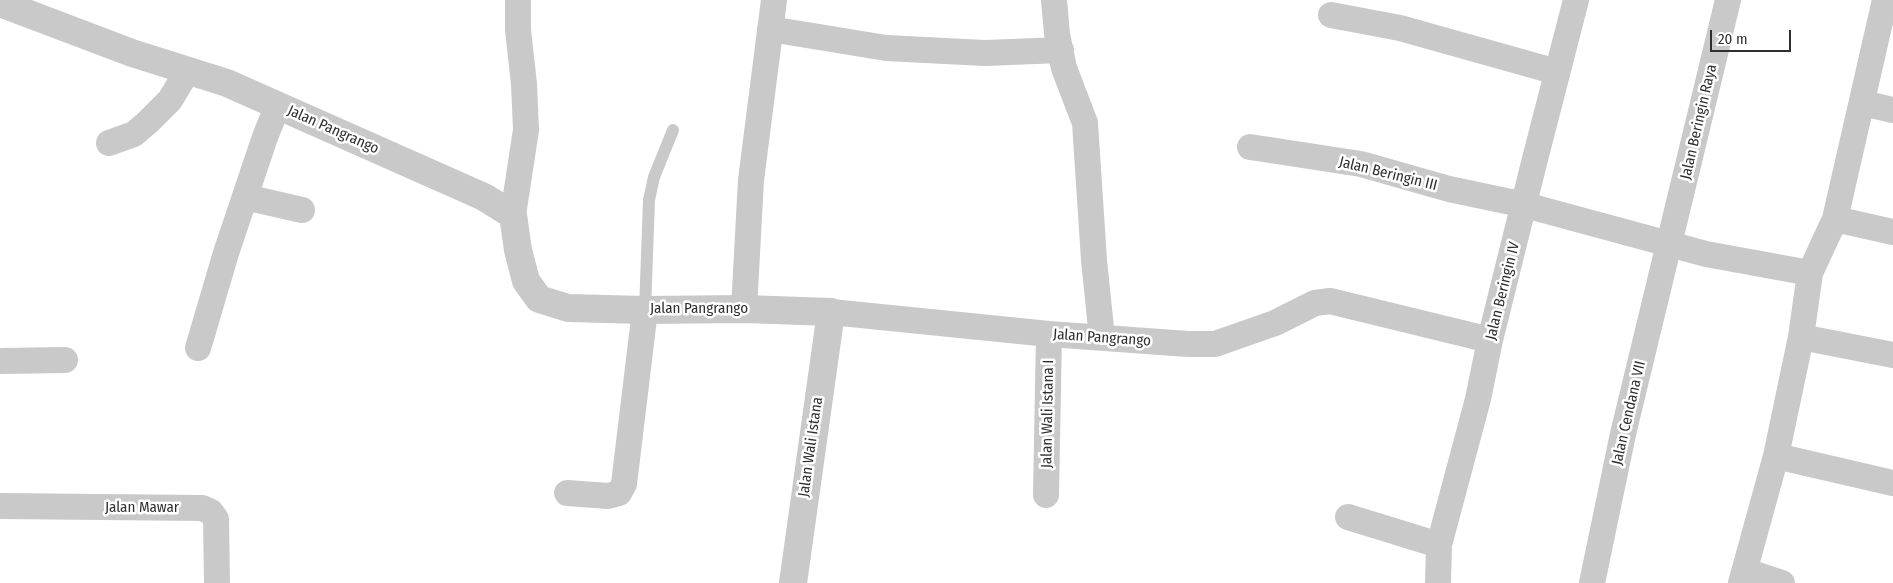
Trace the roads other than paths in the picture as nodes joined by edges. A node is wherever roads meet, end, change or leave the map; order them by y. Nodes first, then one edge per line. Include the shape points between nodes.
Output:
1 (518, 0) edge
2 (774, 0) edge
3 (1054, 0) edge
4 (1576, 0) edge
5 (1728, 0) edge
6 (1885, 0) edge
7 (0, 3) edge
8 (1331, 15) dead end
9 (770, 29) junction
10 (1060, 50) junction
11 (188, 70) junction
12 (1557, 72) junction
13 (1863, 103) junction
14 (278, 105) junction
15 (1893, 110) edge
16 (673, 130) dead end
17 (109, 143) dead end
18 (1250, 147) dead end
19 (245, 197) junction
20 (1525, 205) junction
21 (302, 210) dead end
22 (514, 215) junction
23 (1835, 219) junction
24 (1893, 232) edge
25 (1670, 245) junction
26 (1810, 273) junction
27 (744, 309) junction
28 (645, 310) junction
29 (831, 312) junction
30 (1049, 334) junction
31 (1801, 337) junction
32 (1102, 338) junction
33 (1490, 340) junction
34 (198, 348) dead end
35 (1893, 354) edge
36 (65, 360) dead end
37 (0, 361) edge
38 (1776, 456) junction
39 (1893, 483) edge
40 (567, 493) dead end
41 (1046, 495) dead end
42 (0, 506) edge
43 (1348, 517) dead end
44 (1440, 545) junction
45 (1743, 576) edge
46 (217, 583) edge
47 (793, 583) edge
48 (1438, 583) edge
49 (1592, 583) edge
50 (1782, 583) edge

1 - 22 street via 526,130
2 - 9 street
3 - 10 street
4 - 12 street, Jalan Beringin IV
5 - 25 street, Jalan Beringin Raya
6 - 13 street
7 - 11 street, Jalan Pangrango via 132,53
8 - 12 street via 1400,28
9 - 10 street via 886,48 985,53
9 - 27 street via 752,180
10 - 32 street via 1085,123
11 - 14 street, Jalan Pangrango
11 - 17 street via 170,100 148,122 134,134
12 - 20 street, Jalan Beringin IV
13 - 15 street
13 - 23 street
14 - 19 street
14 - 22 street, Jalan Pangrango via 484,197
16 - 28 lane via 654,177 649,200
18 - 20 street, Jalan Beringin III via 1361,164 1449,189
19 - 21 street
19 - 34 street
20 - 25 street, Jalan Beringin III
20 - 33 street, Jalan Beringin IV
22 - 28 street, Jalan Pangrango via 526,281 539,299 568,308
23 - 24 street
23 - 26 street
25 - 26 street, Jalan Beringin III
25 - 49 street, Jalan Cendana VII via 1623,434
26 - 31 street
27 - 28 street, Jalan Pangrango
27 - 29 street, Jalan Pangrango
28 - 40 street via 624,484 619,493 608,496
29 - 30 street, Jalan Pangrango
29 - 47 street, Jalan Wali Istana
30 - 32 street, Jalan Pangrango
30 - 41 street, Jalan Wali Istana I
31 - 35 street
31 - 38 street
32 - 33 street, Jalan Pangrango via 1215,344 1275,323 1315,303 1330,301
33 - 44 street, Jalan Beringin IV
36 - 37 street
38 - 39 street
38 - 45 street
42 - 46 street, Jalan Mawar via 202,508 216,519
43 - 44 street
44 - 48 street, Jalan Beringin IV
45 - 50 street via 1746,572

